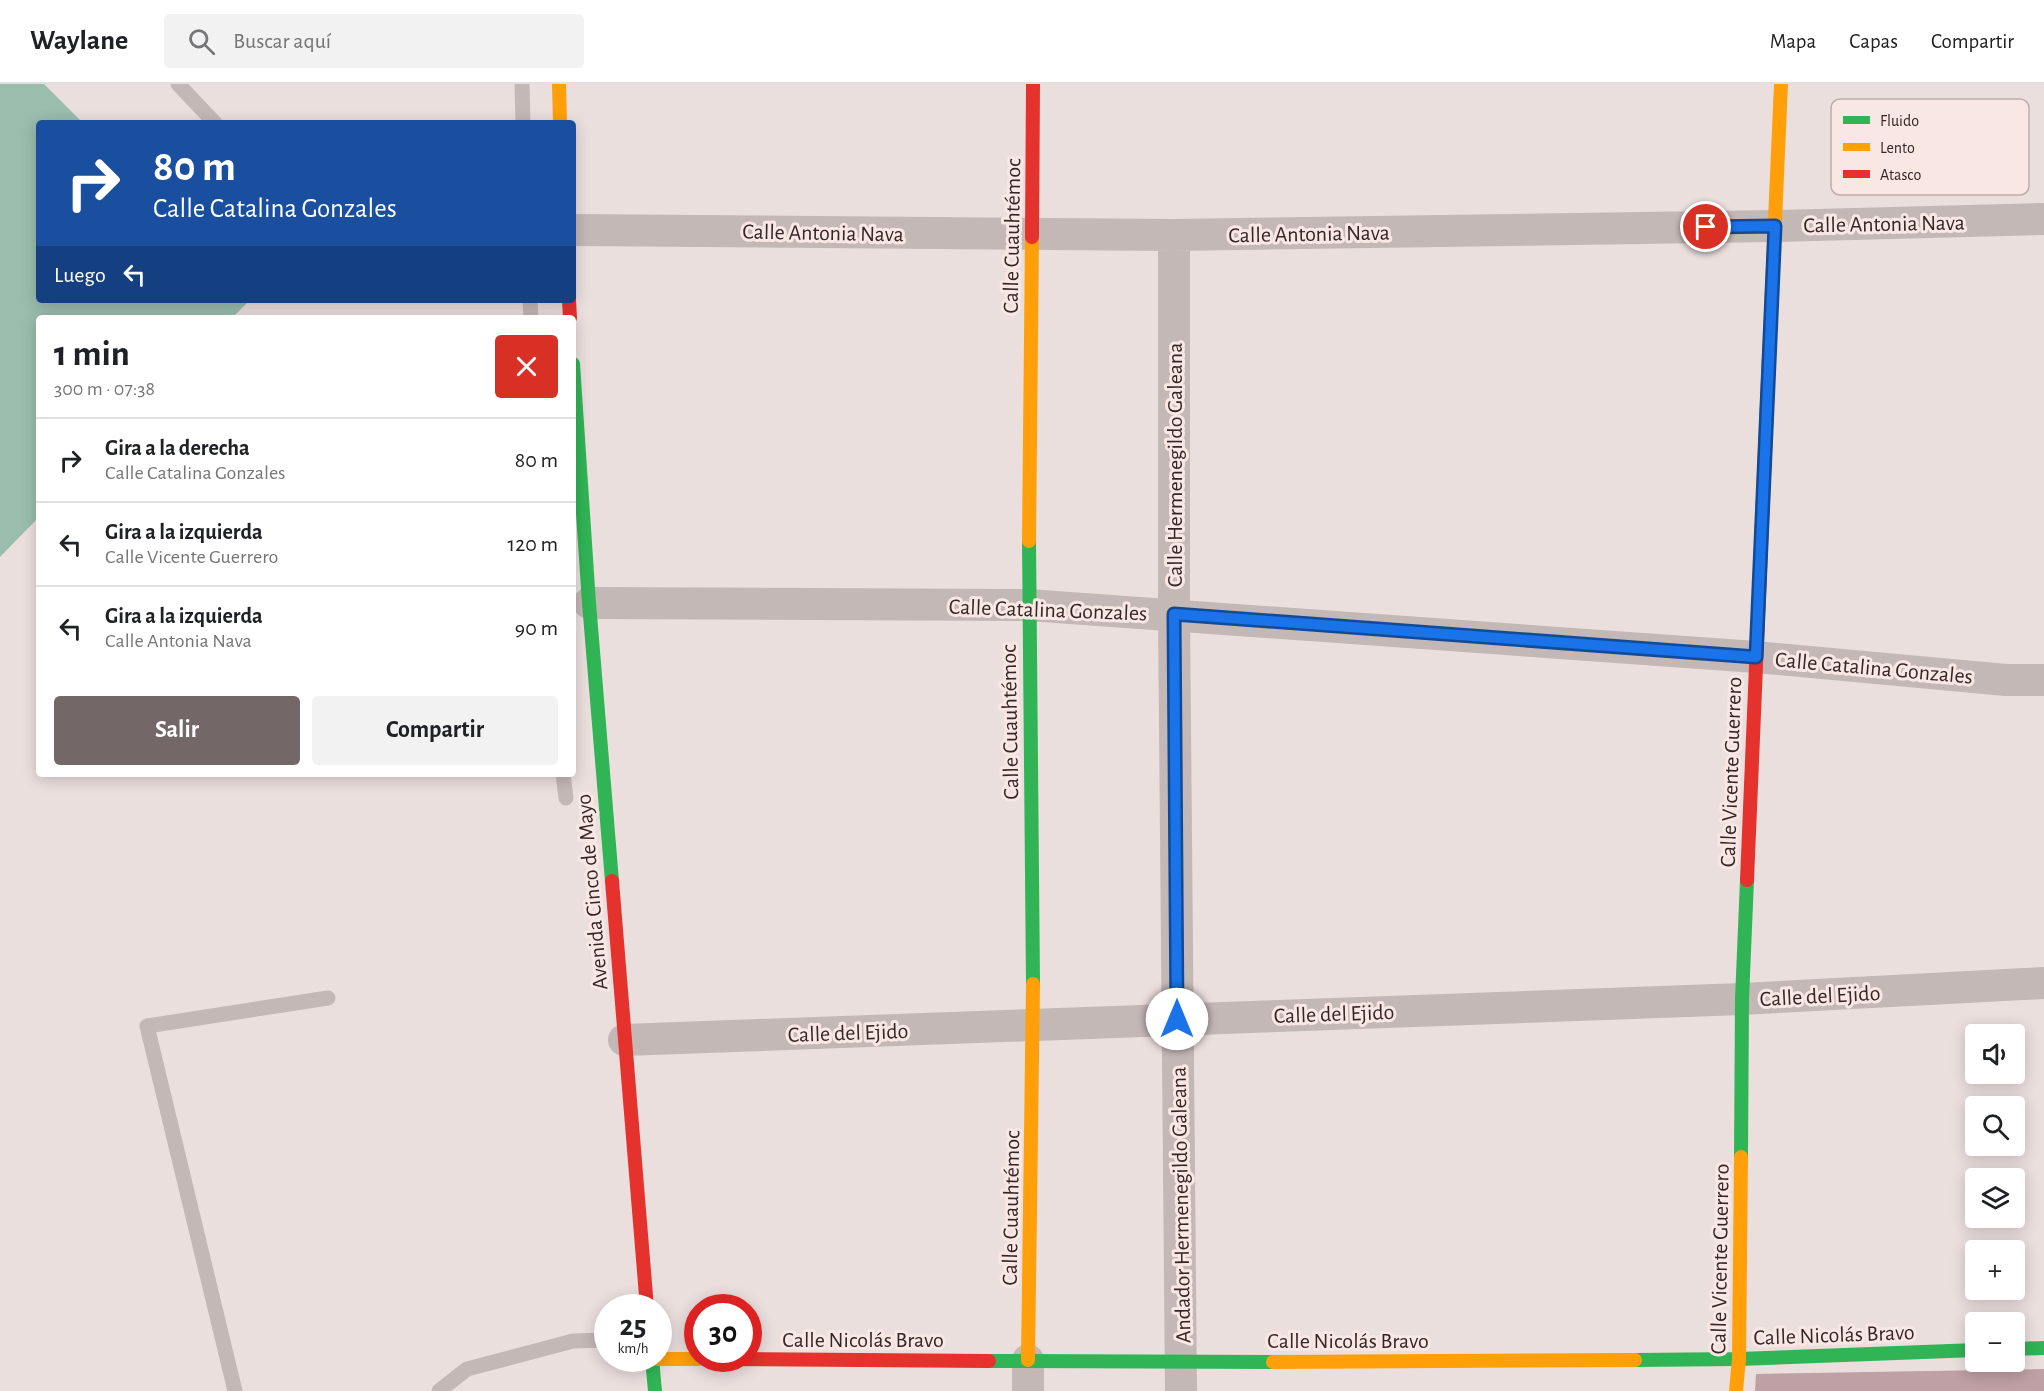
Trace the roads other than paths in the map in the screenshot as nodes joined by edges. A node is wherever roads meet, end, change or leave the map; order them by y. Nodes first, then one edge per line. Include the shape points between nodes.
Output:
1 (178, 84) edge
2 (522, 84) edge
3 (559, 84) edge
4 (1033, 84) edge
5 (1781, 84) edge
6 (212, 120) edge
7 (523, 120) edge
8 (560, 120) edge
9 (2044, 219) edge
10 (1775, 226) junction
11 (576, 230) edge
12 (1032, 235) junction
13 (1174, 235) junction
14 (576, 453) edge
15 (581, 602) edge
16 (1028, 605) junction
17 (1174, 614) junction
18 (1756, 657) junction
19 (2044, 680) edge
20 (564, 777) edge
21 (566, 798) dead end
22 (2044, 983) edge
23 (328, 998) dead end
24 (1742, 999) junction
25 (1177, 1019) junction
26 (1033, 1025) junction
27 (624, 1040) junction
28 (646, 1294) edge
29 (594, 1340) edge
30 (2044, 1348) edge
31 (2025, 1349) edge
32 (1965, 1350) edge
33 (762, 1359) edge
34 (1739, 1359) junction
35 (1028, 1360) junction
36 (653, 1372) edge
37 (1182, 1377) edge
38 (235, 1391) edge
39 (439, 1391) edge
40 (655, 1391) edge
41 (1029, 1391) edge
42 (1736, 1391) edge

1 - 6 lane
2 - 7 lane
3 - 8 street
4 - 12 street, Calle Cuauhtémoc
5 - 10 street, Calle Vicente Guerrero
9 - 10 street, Calle Antonia Nava
10 - 13 street, Calle Antonia Nava
10 - 18 street, Calle Vicente Guerrero
11 - 12 street, Calle Antonia Nava
12 - 13 street, Calle Antonia Nava
12 - 16 street, Calle Cuauhtémoc
13 - 17 street, Calle Hermenegildo Galeana
14 - 15 street, Avenida Cinco de Mayo
15 - 16 street, Calle Catalina Gonzales
15 - 27 street, Avenida Cinco de Mayo
16 - 17 street, Calle Catalina Gonzales
16 - 26 street, Calle Cuauhtémoc
17 - 18 street, Calle Catalina Gonzales
17 - 25 street, Calle Hermenegildo Galeana
18 - 19 street, Calle Catalina Gonzales via 2006,680
18 - 24 street, Calle Vicente Guerrero
20 - 21 lane
22 - 24 street, Calle del Ejido
23 - 38 lane via 147,1026
24 - 25 street, Calle del Ejido
24 - 34 street, Calle Vicente Guerrero
25 - 26 street, Calle del Ejido
25 - 37 street, Andador Hermenegildo Galeana
26 - 27 street, Calle del Ejido
26 - 35 street, Calle Cuauhtémoc
27 - 28 street, Avenida Cinco de Mayo
29 - 39 lane via 573,1341 467,1369
30 - 31 street
32 - 34 street, Calle Nicolás Bravo
33 - 35 street, Calle Nicolás Bravo
34 - 37 street, Calle Nicolás Bravo
34 - 42 street, Calle Vicente Guerrero
35 - 37 street, Calle Nicolás Bravo
35 - 41 street
36 - 40 street

